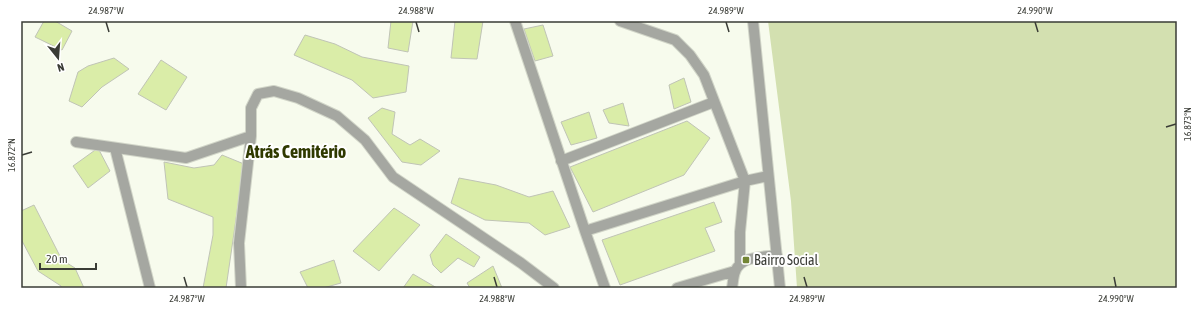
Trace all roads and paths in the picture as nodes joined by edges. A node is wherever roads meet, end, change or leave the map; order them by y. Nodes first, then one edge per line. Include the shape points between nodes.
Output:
1 (515, 21) edge
2 (620, 21) edge
3 (753, 21) edge
4 (714, 102) junction
5 (251, 136) junction
6 (76, 142) dead end
7 (115, 148) junction
8 (561, 161) junction
9 (768, 176) junction
10 (745, 181) junction
11 (585, 231) junction
12 (777, 255) junction
13 (738, 267) junction
14 (547, 286) edge
15 (150, 288) edge
16 (241, 288) edge
17 (605, 288) edge
18 (677, 288) edge
19 (732, 288) edge
20 (780, 288) edge

1 - 8 street
2 - 4 street via 675,40 704,75
3 - 9 street
4 - 8 street
4 - 10 street
5 - 7 street via 186,158
5 - 14 street via 251,108 258,94 274,91 298,98 337,116 364,140 393,177 521,263
5 - 16 street via 239,242
6 - 7 street
7 - 15 street
8 - 11 street
9 - 10 street
9 - 12 street
10 - 11 street
10 - 13 street
11 - 17 street
12 - 13 street via 746,260
12 - 20 street
13 - 18 street
13 - 19 street

